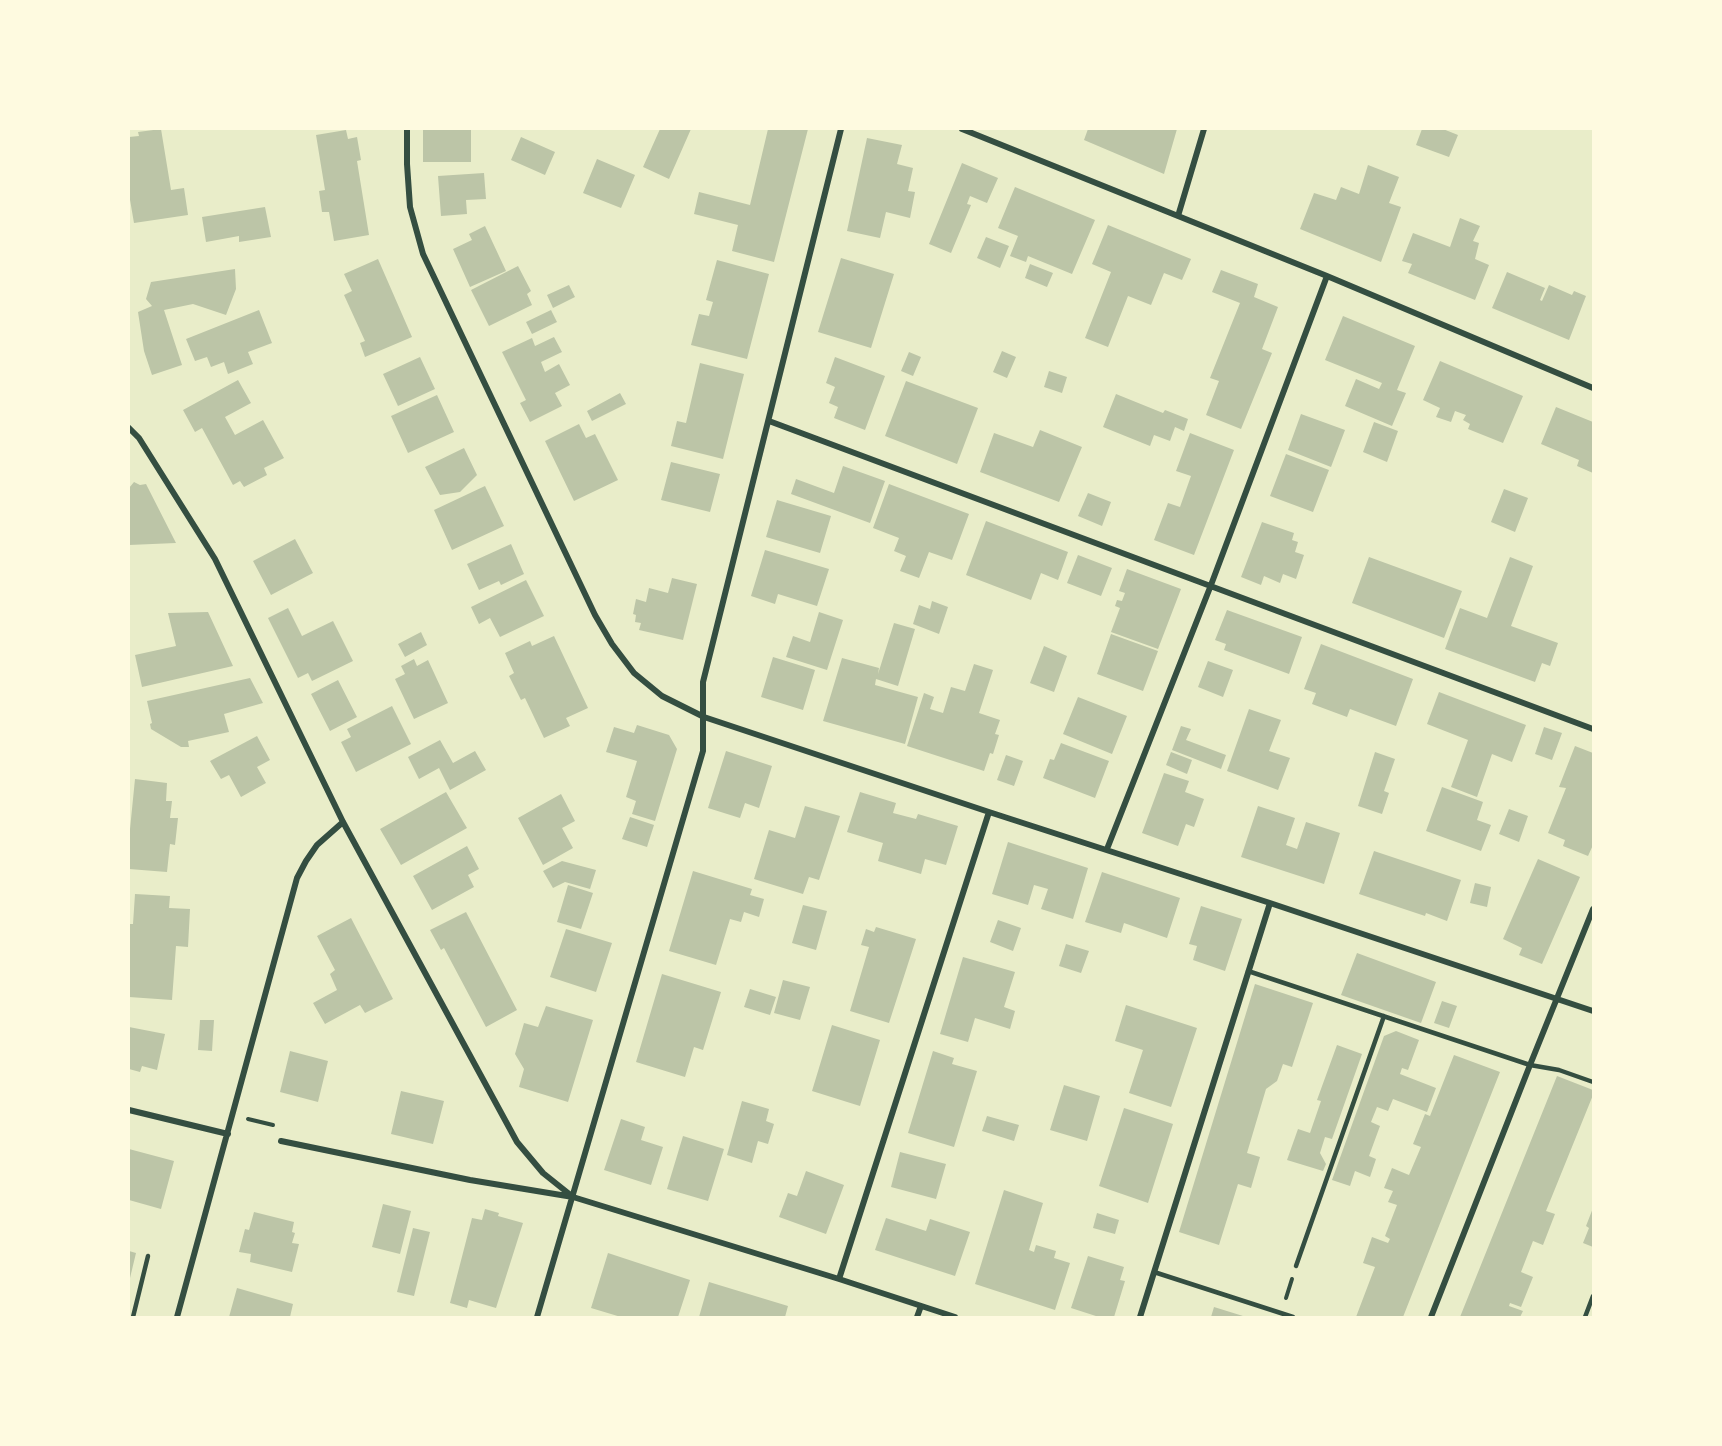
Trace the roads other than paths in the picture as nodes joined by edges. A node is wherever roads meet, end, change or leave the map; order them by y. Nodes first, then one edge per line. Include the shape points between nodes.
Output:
1 (407, 129) edge
2 (841, 129) edge
3 (962, 129) edge
4 (1204, 129) edge
5 (1178, 216) junction
6 (1327, 276) junction
7 (1593, 388) edge
8 (769, 421) junction
9 (129, 428) edge
10 (1210, 585) junction
11 (704, 717) junction
12 (1593, 729) edge
13 (989, 812) junction
14 (343, 822) junction
15 (1107, 849) junction
16 (1270, 903) junction
17 (1593, 909) edge
18 (1248, 971) junction
19 (1556, 999) junction
20 (1593, 1011) edge
21 (1384, 1016) junction
22 (1530, 1065) junction
23 (1593, 1082) edge
24 (129, 1110) edge
25 (228, 1134) junction
26 (281, 1141) dead end
27 (573, 1197) junction
28 (148, 1256) dead end
29 (1296, 1266) road end
30 (1154, 1272) junction
31 (839, 1279) junction
32 (1593, 1296) edge
33 (921, 1306) junction
34 (133, 1317) edge
35 (177, 1317) edge
36 (537, 1317) edge
37 (917, 1317) edge
38 (955, 1317) edge
39 (1140, 1317) edge
40 (1293, 1317) edge
41 (1431, 1317) edge
42 (1585, 1317) edge

1 - 11 street via 410,207 423,254 595,615 634,673 662,696
2 - 8 street
3 - 5 street
4 - 5 street
5 - 6 street
6 - 7 street
6 - 10 street
8 - 10 street
8 - 11 street via 703,682
9 - 14 street via 215,560
10 - 12 street
10 - 15 street
11 - 13 street
11 - 27 street via 703,752
13 - 15 street
13 - 31 street
14 - 25 street via 316,845 297,878
14 - 27 street via 517,1142 543,1173
15 - 16 street
16 - 18 street
16 - 19 street
17 - 19 street
18 - 21 lane
18 - 30 street
19 - 20 street
19 - 22 street
21 - 22 lane
21 - 29 lane
22 - 23 lane
22 - 41 street
24 - 25 street
25 - 35 street
26 - 27 street
27 - 31 street
27 - 36 street
28 - 34 lane
30 - 39 street
30 - 40 lane
31 - 33 street
32 - 42 lane
33 - 37 street
33 - 38 street

